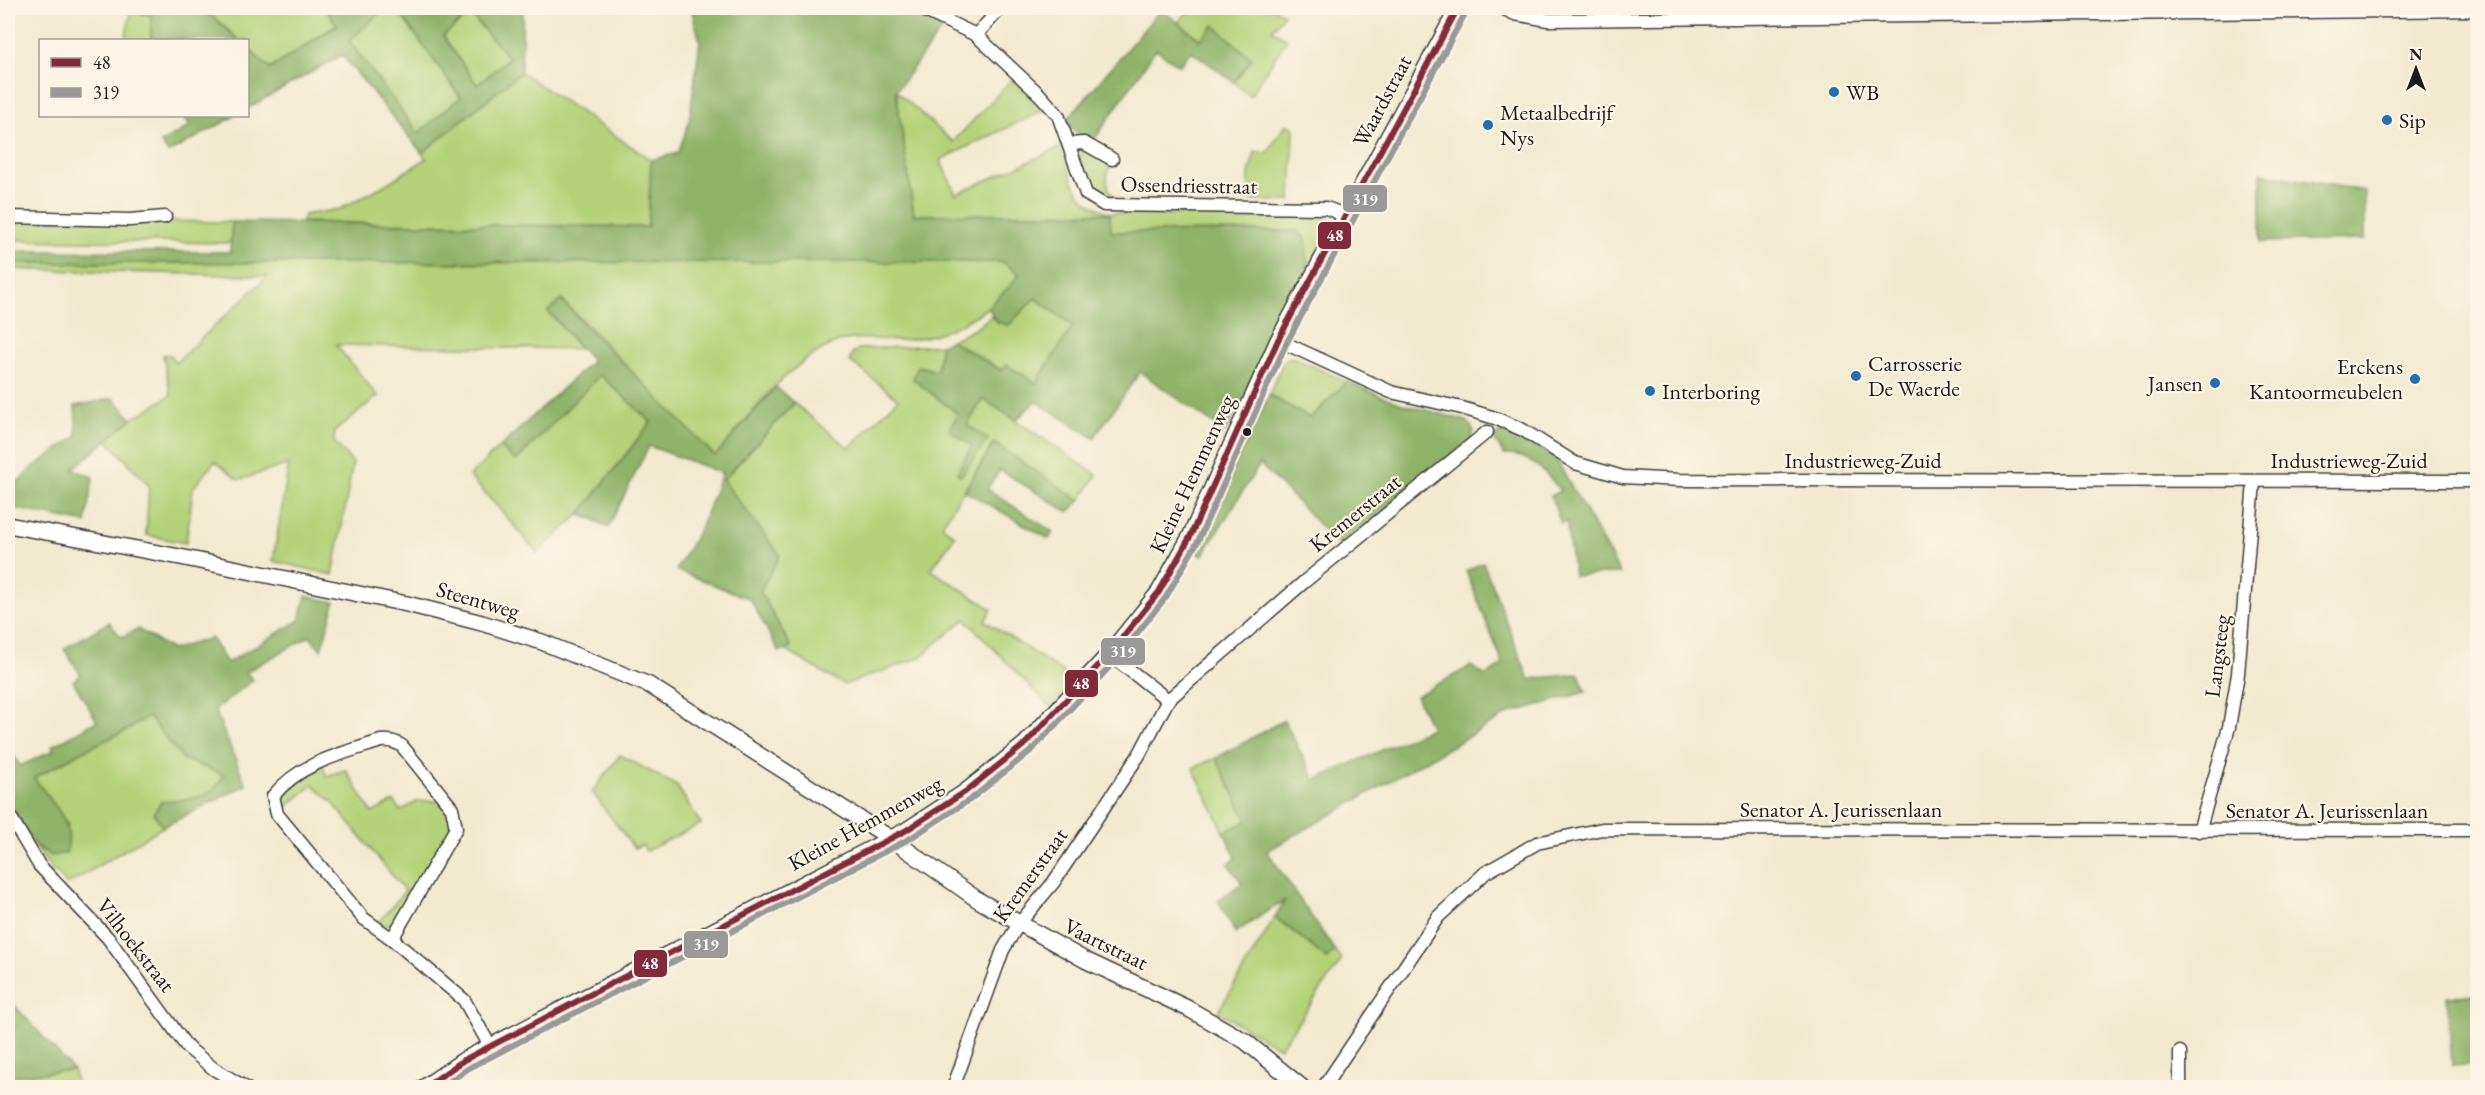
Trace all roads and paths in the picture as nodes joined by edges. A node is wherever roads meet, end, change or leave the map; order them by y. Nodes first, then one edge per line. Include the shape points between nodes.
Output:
1 (919, 8) edge
2 (1001, 8) edge
3 (1458, 8) edge
4 (1502, 8) edge
5 (2478, 10) edge
6 (976, 35) junction
7 (1069, 144) junction
8 (1112, 159) dead end
9 (1345, 215) junction
10 (8, 217) edge
11 (165, 217) dead end
12 (1278, 340) junction
13 (1488, 432) dead end
14 (2478, 481) edge
15 (2254, 482) junction
16 (8, 525) edge
17 (1109, 654) junction
18 (1168, 700) junction
19 (8, 813) edge
20 (2478, 830) edge
21 (2199, 831) junction
22 (890, 838) junction
23 (1018, 925) junction
24 (392, 939) junction
25 (490, 1046) junction
26 (2180, 1052) dead end
27 (246, 1088) edge
28 (423, 1088) edge
29 (953, 1088) edge
30 (1303, 1088) edge
31 (1323, 1088) edge
32 (2180, 1088) edge

1 - 6 street, Ossendriesstraat
2 - 6 street
3 - 9 street, Waardstraat
4 - 5 street via 1548,20
6 - 7 street, Ossendriesstraat via 1058,115
7 - 8 street, Ossendriesstraat via 1084,143
7 - 9 street, Ossendriesstraat via 1086,194 1104,205 1326,208
9 - 12 street, Kleine Hemmenweg
10 - 11 street
12 - 15 street, Industrieweg-Zuid via 1390,392 1495,418 1575,463 1623,477
12 - 17 street, Kleine Hemmenweg via 1176,564 1159,592
13 - 18 street, Kremerstraat via 1304,582
14 - 15 street, Industrieweg-Zuid
15 - 21 street, Langsteeg via 2238,674 2229,728
16 - 22 street, Steentweg via 338,589 482,623 542,642 649,685
17 - 18 street
17 - 22 street, Kleine Hemmenweg via 1009,757 965,792
18 - 23 street, Kremerstraat via 1132,765 1053,884
19 - 27 street, Vilhoekstraat via 39,865 108,938 187,1047
20 - 21 street, Senator A. Jeurissenlaan
21 - 31 street, Senator A. Jeurissenlaan via 1602,829 1537,843 1485,873 1438,917
22 - 23 street, Vaartstraat
22 - 25 street, Kleine Hemmenweg
23 - 29 street, Kremerstraat via 1003,950
23 - 30 street, Vaartstraat via 1245,1041
24 - 24 street via 363,918 277,814 273,796 314,762 389,740 402,746 452,808 456,828
24 - 25 street via 464,1000
25 - 28 street, Kleine Hemmenweg
26 - 32 street

